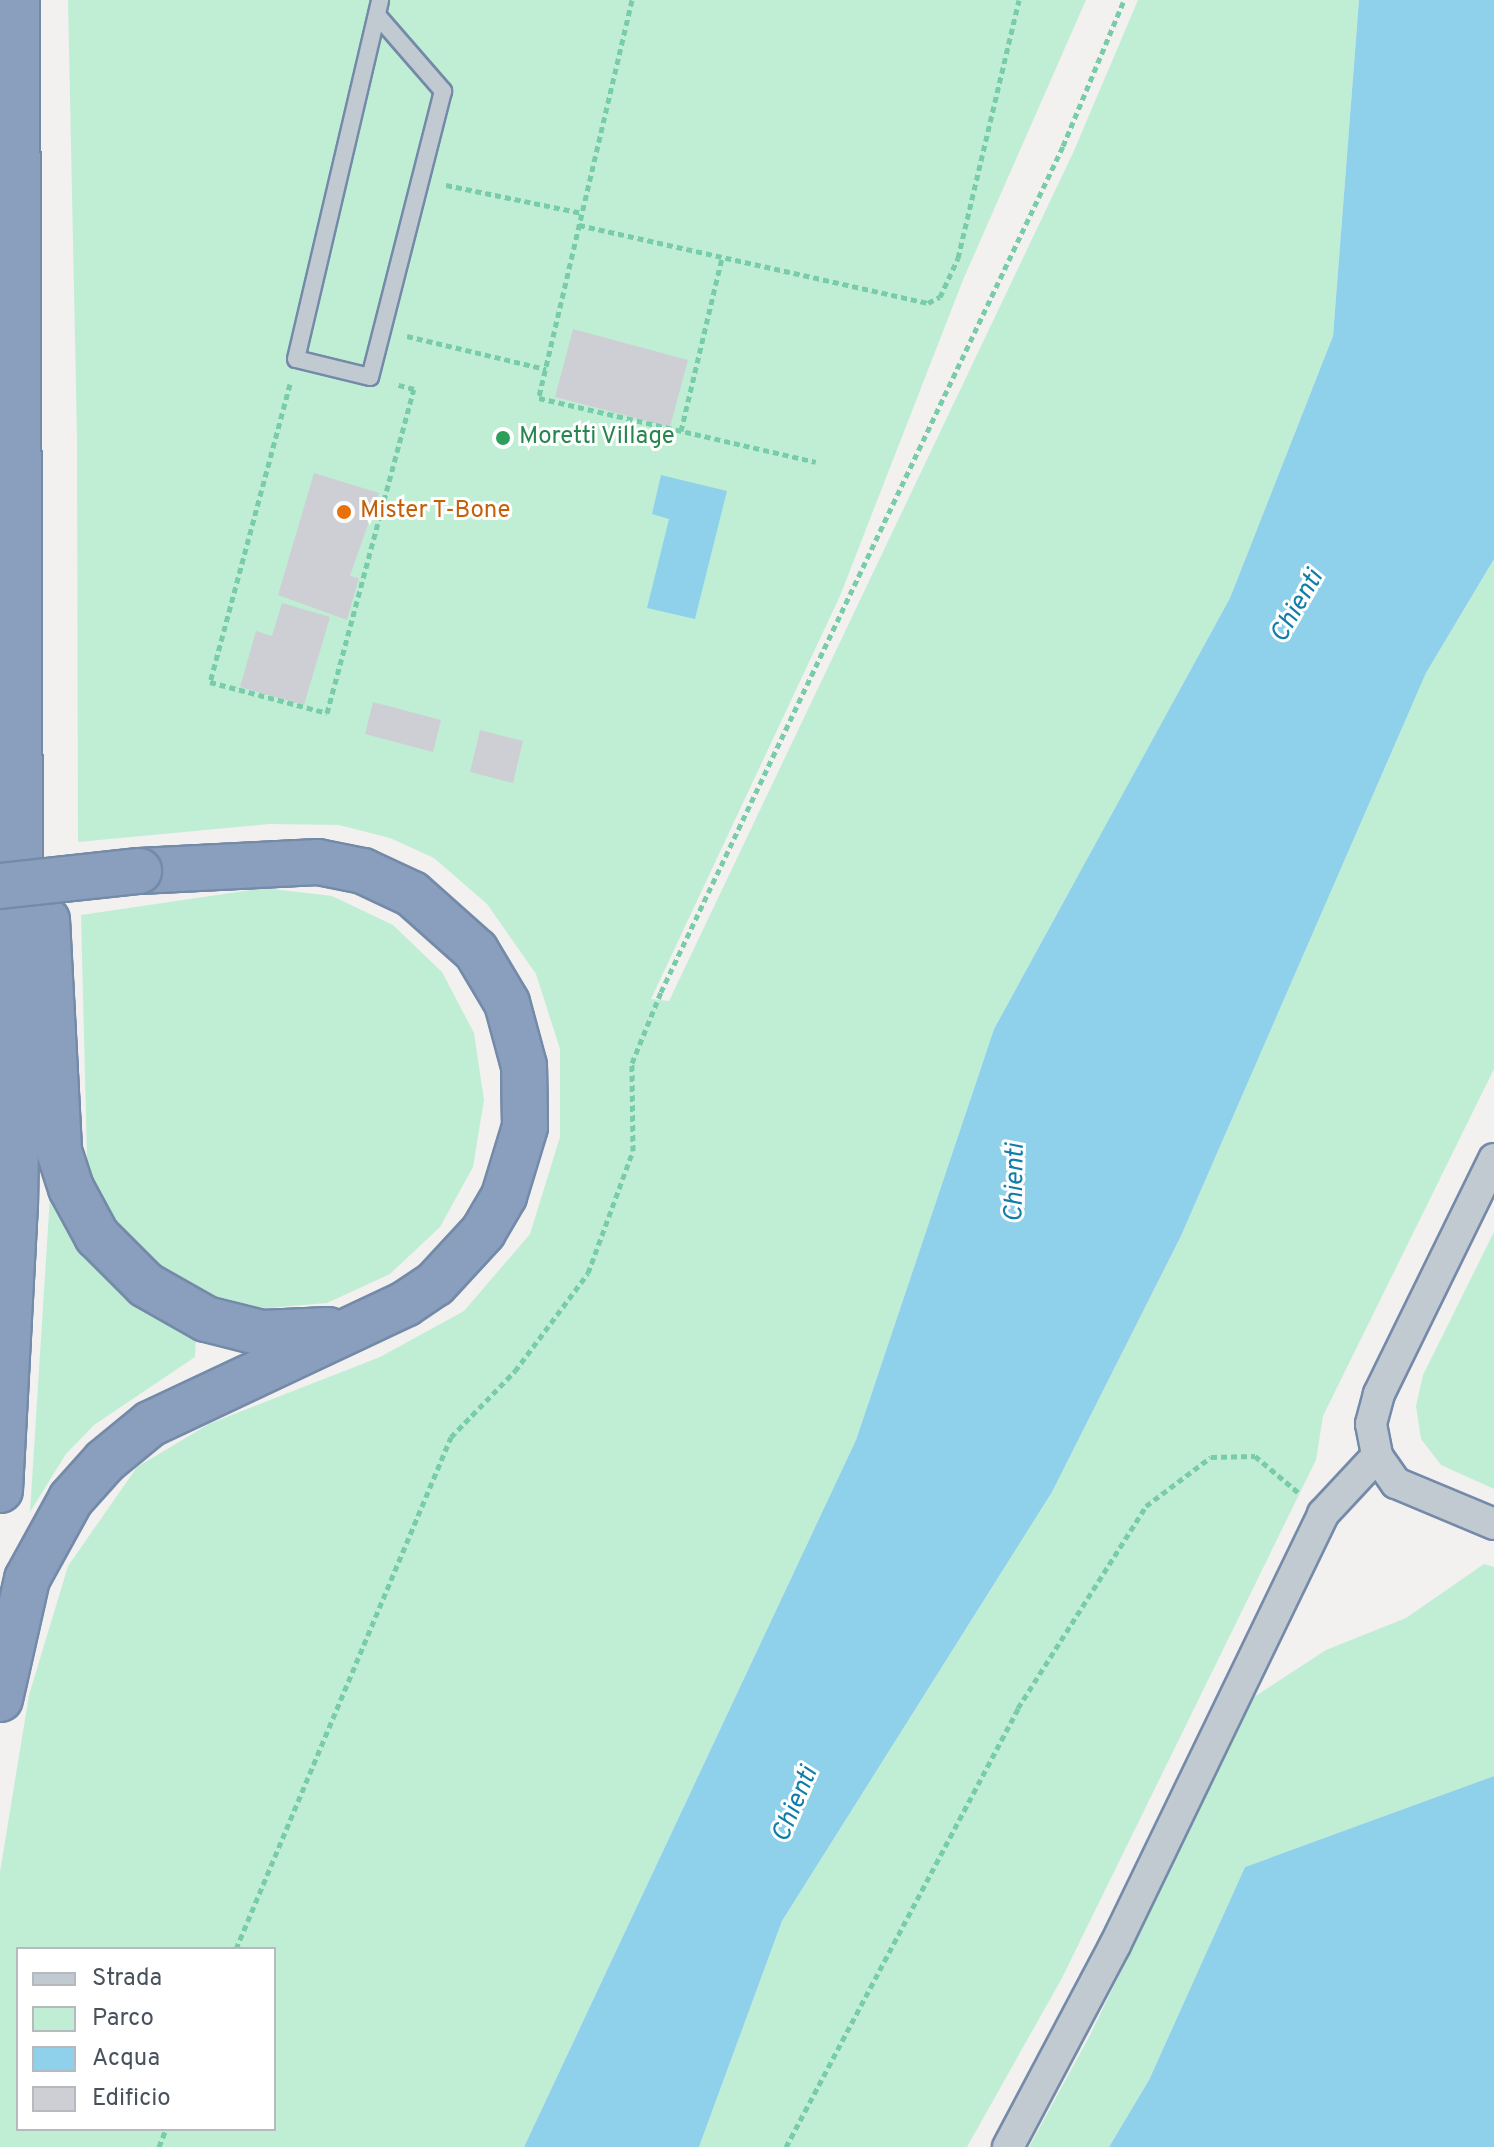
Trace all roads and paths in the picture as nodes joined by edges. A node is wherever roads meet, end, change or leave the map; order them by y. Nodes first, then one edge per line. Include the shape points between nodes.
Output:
1 (17, 0) edge
2 (632, 0) edge
3 (1019, 0) edge
4 (1124, 0) edge
5 (379, 7) edge
6 (421, 180) junction
7 (582, 213) junction
8 (579, 225) junction
9 (722, 257) junction
10 (382, 330) junction
11 (296, 359) junction
12 (546, 369) junction
13 (15, 370) junction
14 (370, 377) junction
15 (681, 431) junction
16 (816, 462) dead end
17 (0, 886) edge
18 (1494, 1159) edge
19 (354, 1325) junction
20 (1377, 1456) junction
21 (0, 1490) edge
22 (1323, 1514) junction
23 (1494, 1524) edge
24 (0, 1699) edge
25 (237, 1947) edge
26 (786, 2147) edge
27 (1008, 2147) edge

1 - 13 highway
2 - 7 path
3 - 9 path via 958,258 940,297 928,303
4 - 25 path via 1063,146 661,992 632,1063 633,1151 588,1273 515,1371 451,1437
5 - 6 lane via 443,91
5 - 11 lane
6 - 7 path
6 - 10 lane
7 - 8 path
8 - 9 path
8 - 12 path
9 - 15 path
10 - 12 path
10 - 14 lane
11 - 14 lane
11 - 14 path via 210,682 327,713 414,389
12 - 15 path via 539,398
13 - 19 highway via 42,473 53,1097 59,1151 71,1188 97,1236 120,1262 184,1310 262,1333 297,1334
13 - 21 highway via 20,918 15,1207
15 - 16 path
17 - 19 highway, bridge via 287,860 363,871 412,894 458,930 507,1003 520,1044 526,1098 519,1155 483,1232 435,1284 405,1304
18 - 20 street via 1379,1394 1371,1424
19 - 24 highway via 150,1424 105,1461 71,1499 27,1579
20 - 22 street
20 - 23 street via 1396,1483 1413,1495
22 - 26 path via 1255,1456 1211,1457 1146,1506 1018,1708
22 - 27 street via 1115,1945

